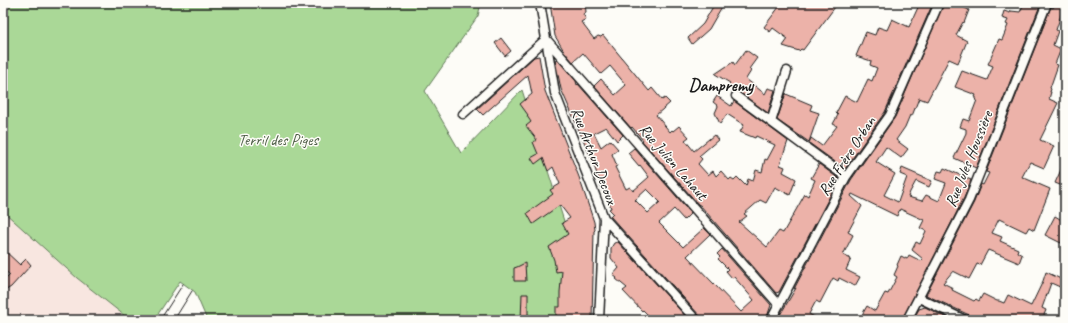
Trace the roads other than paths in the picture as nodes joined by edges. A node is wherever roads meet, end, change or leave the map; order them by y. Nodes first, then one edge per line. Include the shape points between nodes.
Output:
1 (540, 3) edge
2 (939, 3) edge
3 (1047, 3) edge
4 (546, 39) junction
5 (787, 71) dead end
6 (736, 96) dead end
7 (463, 114) dead end
8 (771, 122) junction
9 (846, 177) junction
10 (604, 218) junction
11 (919, 298) junction
12 (779, 304) junction
13 (599, 320) edge
14 (696, 320) edge
15 (771, 320) edge
16 (907, 320) edge
17 (965, 320) edge

1 - 4 street, Rue Arthur Decoux
2 - 9 street, Rue Frère Orban via 890,114
3 - 11 street, Rue Jules Houssière via 969,200
4 - 7 street
4 - 10 street, Rue Arthur Decoux via 555,93
4 - 12 street, Rue Julien Lahaut
5 - 8 street
6 - 8 street
8 - 9 street
9 - 12 street, Rue Frère Orban
10 - 13 street, Rue Arthur Decoux
10 - 14 street
11 - 16 street, Rue Jules Houssière
11 - 17 street
12 - 15 street, Rue Frère Orban

